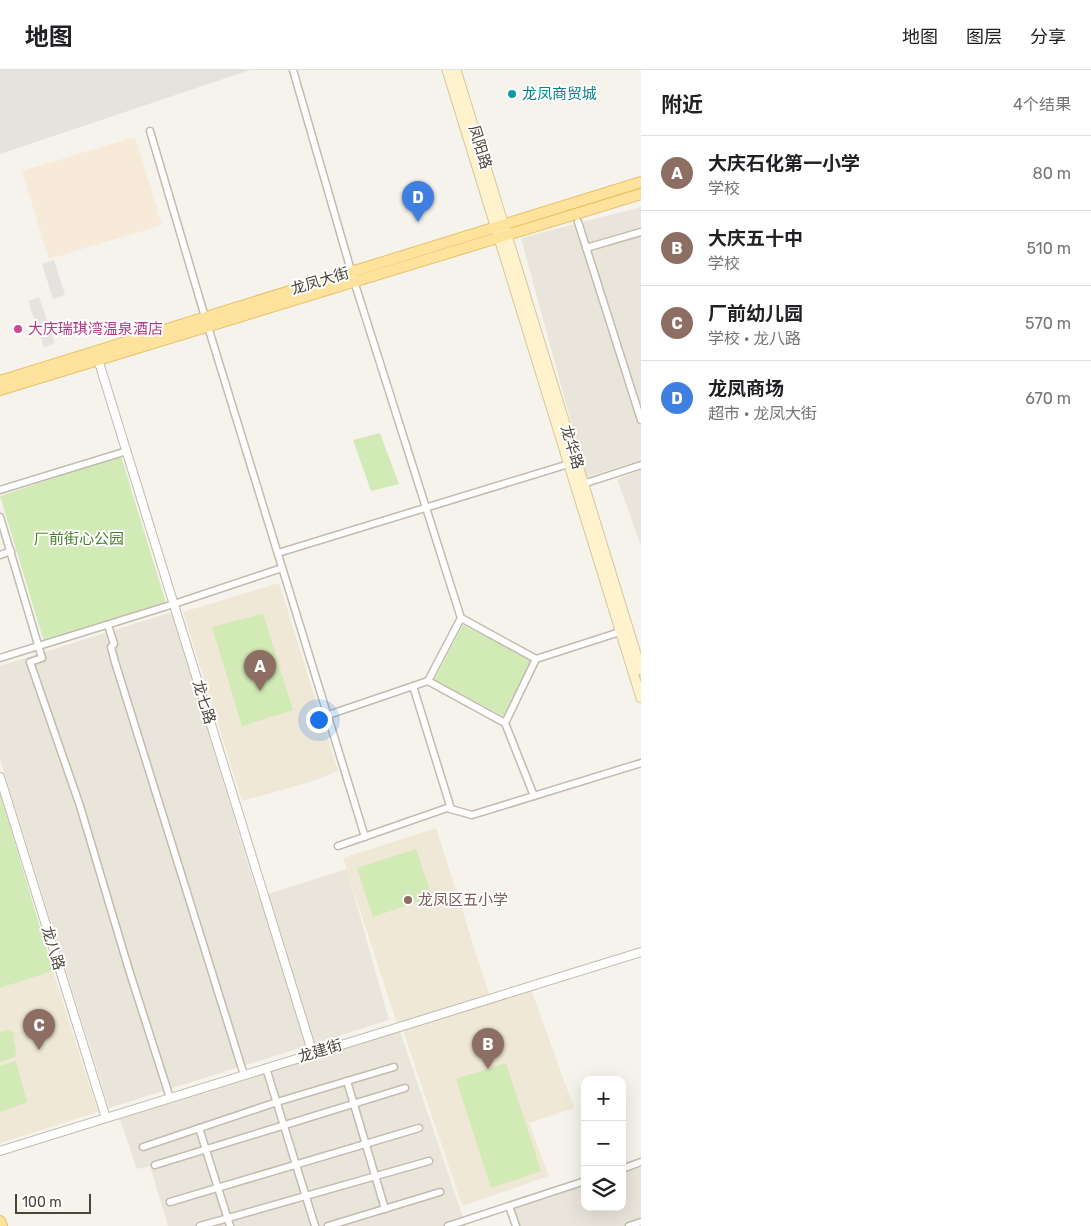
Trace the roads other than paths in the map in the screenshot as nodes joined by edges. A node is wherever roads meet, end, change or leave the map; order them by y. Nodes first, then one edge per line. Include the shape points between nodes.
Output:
1 (293, 70) edge
2 (447, 70) edge
3 (456, 70) edge
4 (150, 131) dead end
5 (641, 182) edge
6 (641, 194) edge
7 (578, 222) dead end
8 (502, 231) junction
9 (641, 232) edge
10 (586, 248) junction
11 (352, 276) junction
12 (207, 321) junction
13 (97, 355) junction
14 (0, 380) edge
15 (0, 390) edge
16 (641, 420) edge
17 (127, 451) junction
18 (572, 463) junction
19 (641, 465) edge
20 (583, 484) junction
21 (0, 490) edge
22 (426, 508) junction
23 (0, 518) edge
24 (11, 551) junction
25 (278, 553) junction
26 (0, 554) edge
27 (282, 568) junction
28 (174, 604) junction
29 (461, 618) junction
30 (108, 625) junction
31 (624, 630) junction
32 (38, 646) junction
33 (0, 658) edge
34 (536, 659) junction
35 (641, 670) edge
36 (428, 681) junction
37 (413, 686) junction
38 (641, 698) edge
39 (328, 715) junction
40 (505, 723) junction
41 (641, 763) edge
42 (0, 778) edge
43 (534, 796) junction
44 (451, 810) junction
45 (365, 836) junction
46 (338, 846) dead end
47 (641, 952) edge
48 (313, 1054) junction
49 (394, 1067) dead end
50 (266, 1068) junction
51 (244, 1075) junction
52 (347, 1081) junction
53 (405, 1088) dead end
54 (170, 1098) junction
55 (277, 1102) junction
56 (354, 1104) junction
57 (106, 1118) junction
58 (283, 1124) junction
59 (199, 1128) junction
60 (419, 1128) dead end
61 (366, 1143) junction
62 (143, 1147) dead end
63 (206, 1149) junction
64 (0, 1151) edge
65 (429, 1161) dead end
66 (641, 1162) edge
67 (296, 1164) junction
68 (155, 1165) dead end
69 (626, 1168) edge
70 (375, 1177) junction
71 (581, 1182) edge
72 (218, 1189) junction
73 (440, 1192) dead end
74 (305, 1196) junction
75 (170, 1202) dead end
76 (510, 1206) junction
77 (385, 1209) junction
78 (228, 1218) junction
79 (0, 1221) edge
80 (641, 1222) edge
81 (2, 1226) edge
82 (200, 1226) edge
83 (230, 1226) edge
84 (315, 1226) edge
85 (328, 1226) edge
86 (448, 1226) edge
87 (516, 1226) edge
88 (629, 1226) edge

1 - 11 street
2 - 8 main road
3 - 8 main road, 凤阳路
4 - 12 street
5 - 8 main road, 龙凤大街
6 - 8 main road, 龙凤大街
7 - 10 street
8 - 11 main road, 龙凤大街
8 - 18 main road
9 - 10 street
10 - 16 street
11 - 12 main road, 龙凤大街
11 - 22 street
12 - 13 main road, 龙凤大街
12 - 25 street
13 - 14 main road, 龙凤大街
13 - 15 main road, 龙凤大街
13 - 17 street, 龙七路
17 - 21 street
17 - 28 street, 龙七路
18 - 20 main road, 龙华路
18 - 22 street
18 - 31 main road
19 - 20 street
20 - 31 main road, 龙华路
22 - 25 street
22 - 29 street
23 - 24 street
24 - 26 street
24 - 32 street
25 - 27 street
27 - 28 street
27 - 39 street
28 - 30 street
28 - 48 street, 龙七路
29 - 34 street
29 - 36 street
30 - 32 street
30 - 51 street via 115,662
31 - 34 street
31 - 35 main road, 龙华路
31 - 38 main road
32 - 33 street
32 - 54 street via 42,658 30,662 80,806
34 - 40 street
36 - 37 street
36 - 40 street
37 - 39 street
37 - 44 street
39 - 45 street
40 - 43 street
41 - 43 street
42 - 57 street, 龙八路
43 - 44 street via 472,815
44 - 45 street via 447,808
45 - 46 street
47 - 48 street, 龙建街
48 - 50 street, 龙建街
49 - 52 street
50 - 51 street, 龙建街
50 - 55 street
51 - 54 street, 龙建街
52 - 55 street
52 - 56 street
53 - 56 street
54 - 57 street, 龙建街
55 - 58 street
55 - 59 street
56 - 58 street
56 - 61 street
57 - 64 street, 龙建街
58 - 63 street
58 - 67 street
59 - 62 street
59 - 63 street
60 - 61 street
61 - 67 street
61 - 70 street
63 - 68 street
63 - 72 street
65 - 70 street
66 - 69 street
67 - 72 street
67 - 74 street
70 - 74 street
70 - 77 street
71 - 76 street
72 - 75 street
72 - 78 street
73 - 77 street
74 - 78 street
74 - 84 street
76 - 86 street
76 - 87 street
77 - 85 street
78 - 82 street
78 - 83 street
79 - 81 main road
80 - 88 street

